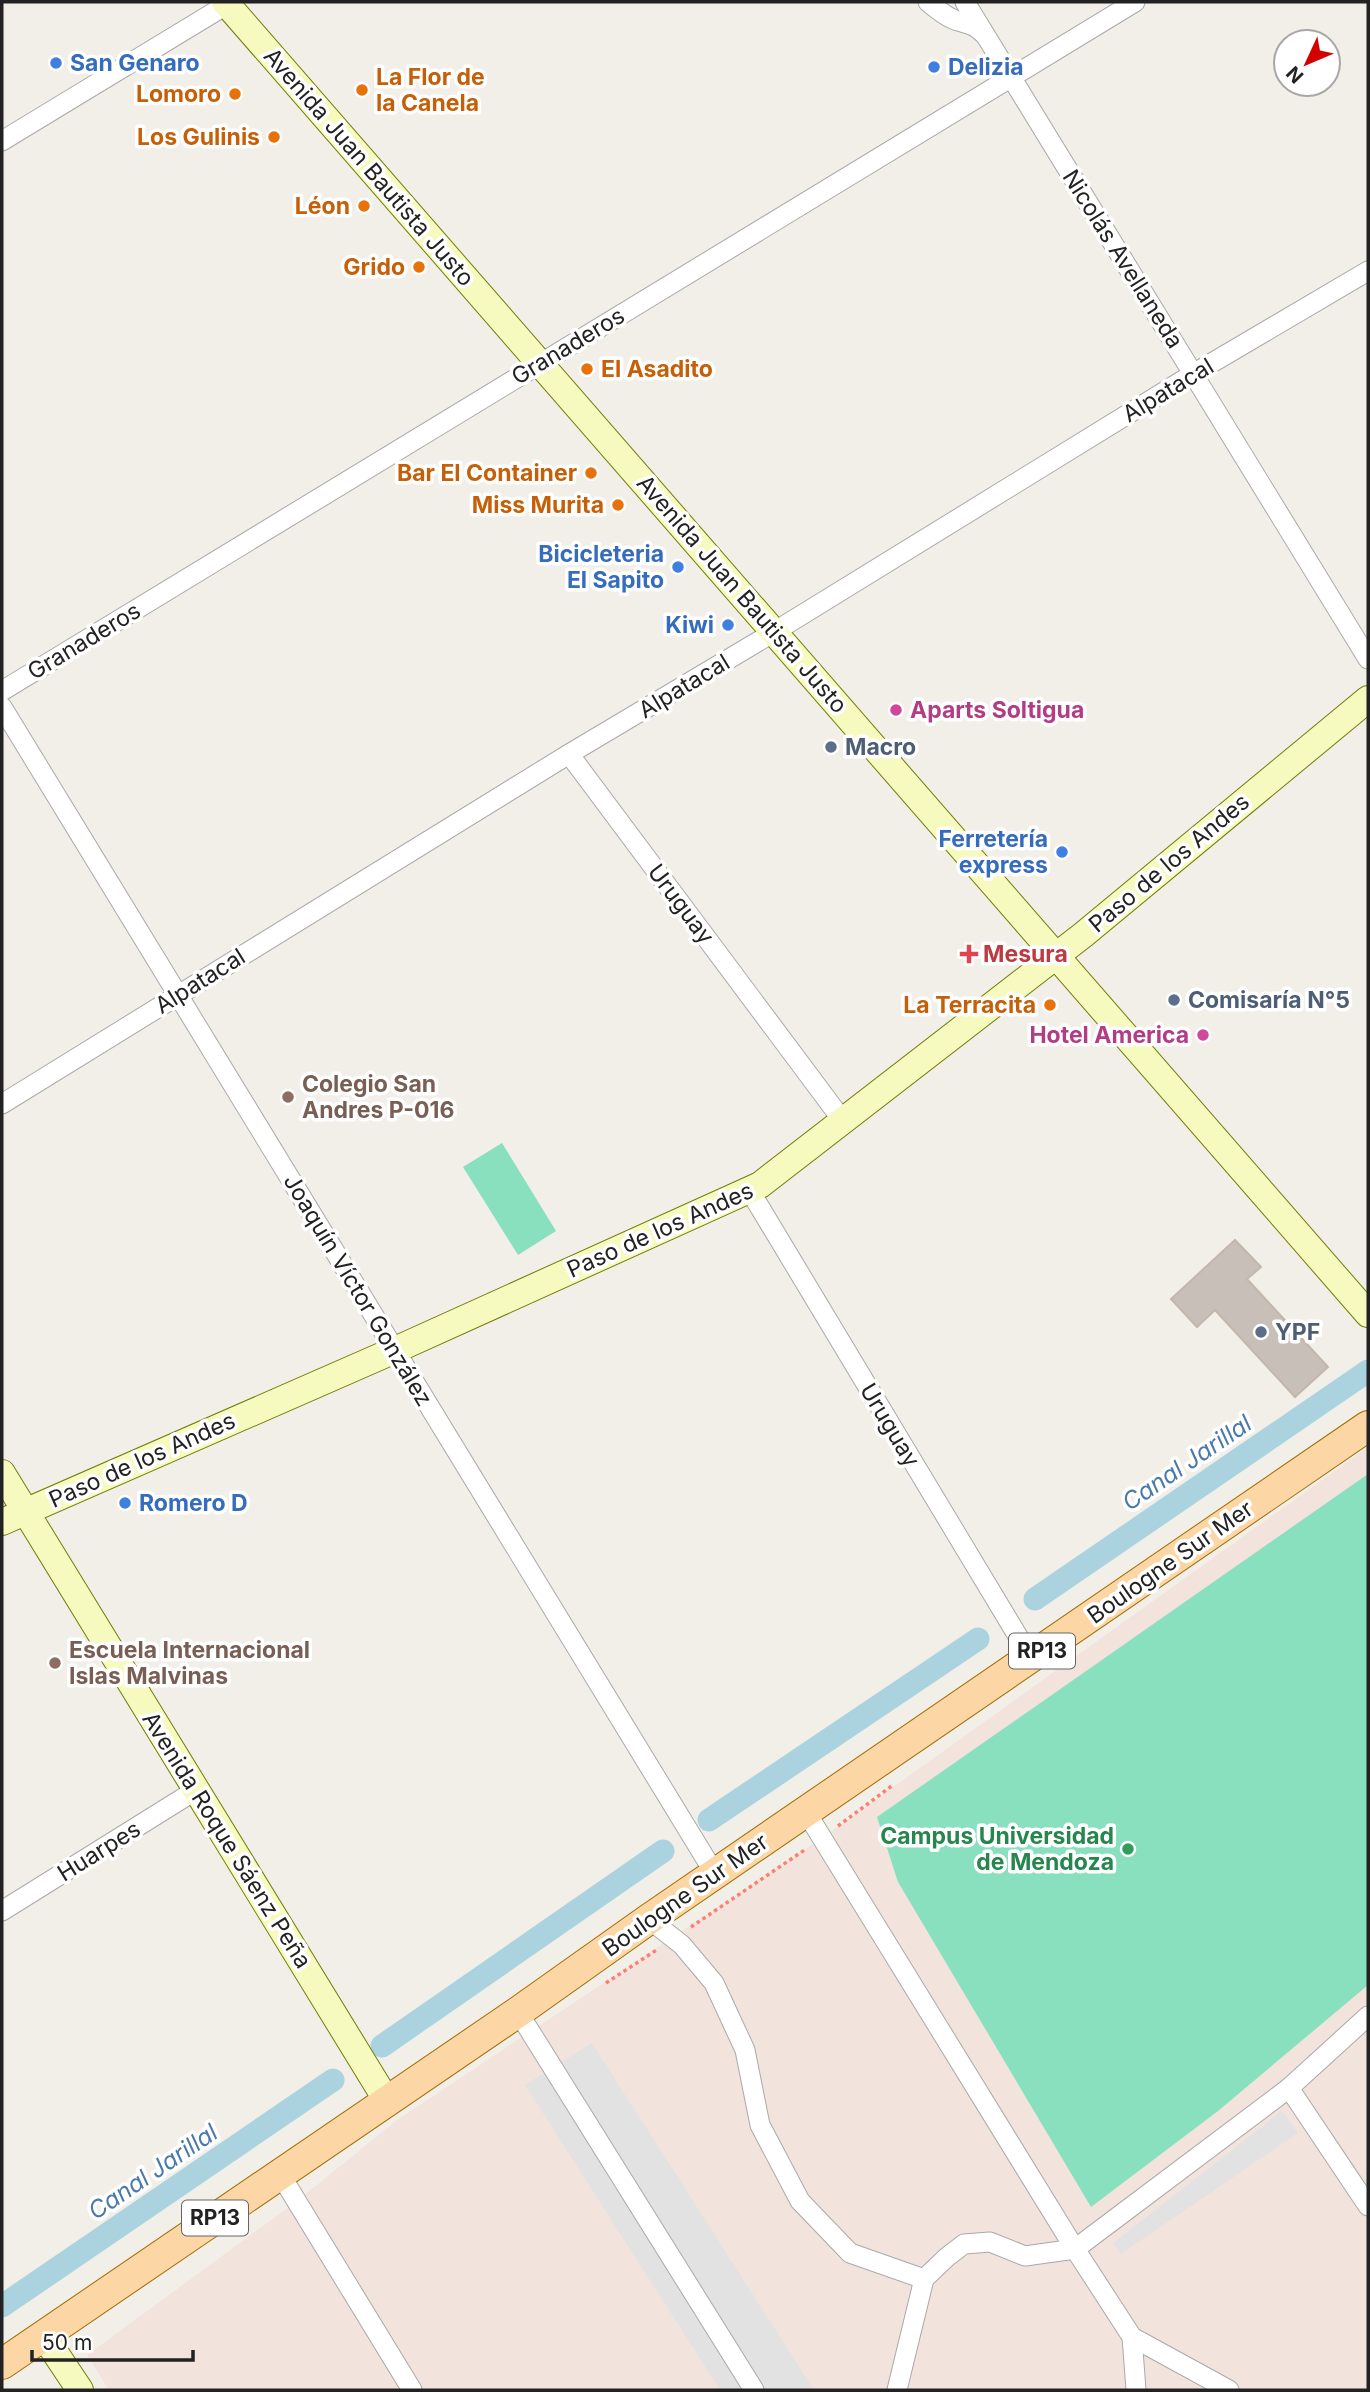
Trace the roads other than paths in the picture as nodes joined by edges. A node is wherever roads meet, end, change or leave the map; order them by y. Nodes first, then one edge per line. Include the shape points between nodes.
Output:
1 (228, 2) edge
2 (959, 2) edge
3 (965, 2) edge
4 (1135, 2) edge
5 (931, 4) edge
6 (985, 34) junction
7 (1011, 77) junction
8 (2, 141) edge
9 (1368, 271) edge
10 (540, 363) junction
11 (1194, 374) junction
12 (774, 632) junction
13 (1368, 659) edge
14 (2, 691) edge
15 (1368, 699) edge
16 (2, 707) edge
17 (569, 754) junction
18 (1056, 956) junction
19 (178, 995) junction
20 (2, 1104) edge
21 (843, 1121) junction
22 (750, 1191) junction
23 (1368, 1314) edge
24 (395, 1350) junction
25 (1368, 1426) edge
26 (2, 1473) edge
27 (13, 1516) edge
28 (1031, 1658) junction
29 (197, 1790) junction
30 (806, 1812) junction
31 (715, 1874) junction
32 (2, 1912) edge
33 (649, 1919) junction
34 (517, 2012) junction
35 (1368, 2017) edge
36 (1289, 2088) junction
37 (387, 2101) junction
38 (280, 2174) junction
39 (1368, 2206) edge
40 (1074, 2249) junction
41 (924, 2279) junction
42 (44, 2336) junction
43 (1132, 2337) junction
44 (2, 2364) edge
45 (80, 2390) edge
46 (412, 2390) edge
47 (754, 2390) edge
48 (897, 2390) edge
49 (1136, 2390) edge
50 (1229, 2390) edge

1 - 8 street
1 - 10 street, Avenida Juan Bautista Justo
2 - 5 street via 950,10
3 - 6 street, Nicolás Avellaneda
4 - 7 street, Granaderos
5 - 6 street
6 - 7 street, Nicolás Avellaneda
7 - 10 street, Granaderos
7 - 11 street, Nicolás Avellaneda
9 - 11 street, Alpatacal
10 - 12 street, Avenida Juan Bautista Justo
10 - 14 street, Granaderos
11 - 12 street, Alpatacal
11 - 13 street, Nicolás Avellaneda
12 - 17 street, Alpatacal
12 - 18 street, Avenida Juan Bautista Justo
15 - 18 street, Paso de los Andes
16 - 19 street, Joaquín Víctor González
17 - 19 street, Alpatacal
17 - 21 street, Uruguay
18 - 21 street, Paso de los Andes
18 - 23 street, Avenida Juan Bautista Justo
19 - 20 street, Alpatacal
19 - 24 street, Joaquín Víctor González
21 - 22 street, Paso de los Andes
22 - 24 street, Paso de los Andes
22 - 28 street, Uruguay
24 - 27 street, Paso de los Andes
24 - 31 street, Joaquín Víctor González
25 - 28 main road, Boulogne Sur Mer / RP13
26 - 27 street, Avenida Roque Sáenz Peña
27 - 29 street, Avenida Roque Sáenz Peña
28 - 30 main road, Boulogne Sur Mer / RP13
29 - 32 street, Huarpes
29 - 37 street, Avenida Roque Sáenz Peña
30 - 31 main road, Boulogne Sur Mer / RP13
30 - 40 street
31 - 33 main road, Boulogne Sur Mer / RP13
33 - 34 main road, Boulogne Sur Mer / RP13
33 - 41 street via 682,1945 715,1983 745,2050 760,2125 800,2201 850,2253
34 - 37 main road, Boulogne Sur Mer / RP13
34 - 47 street
35 - 36 street
36 - 39 street
36 - 40 street
37 - 38 main road, Boulogne Sur Mer / RP13
38 - 42 main road, Boulogne Sur Mer / RP13
38 - 46 street
40 - 41 street via 1025,2256 990,2242 964,2244
40 - 43 street
41 - 48 street
42 - 44 main road, Boulogne Sur Mer / RP13
42 - 45 street
43 - 49 street
43 - 50 street

